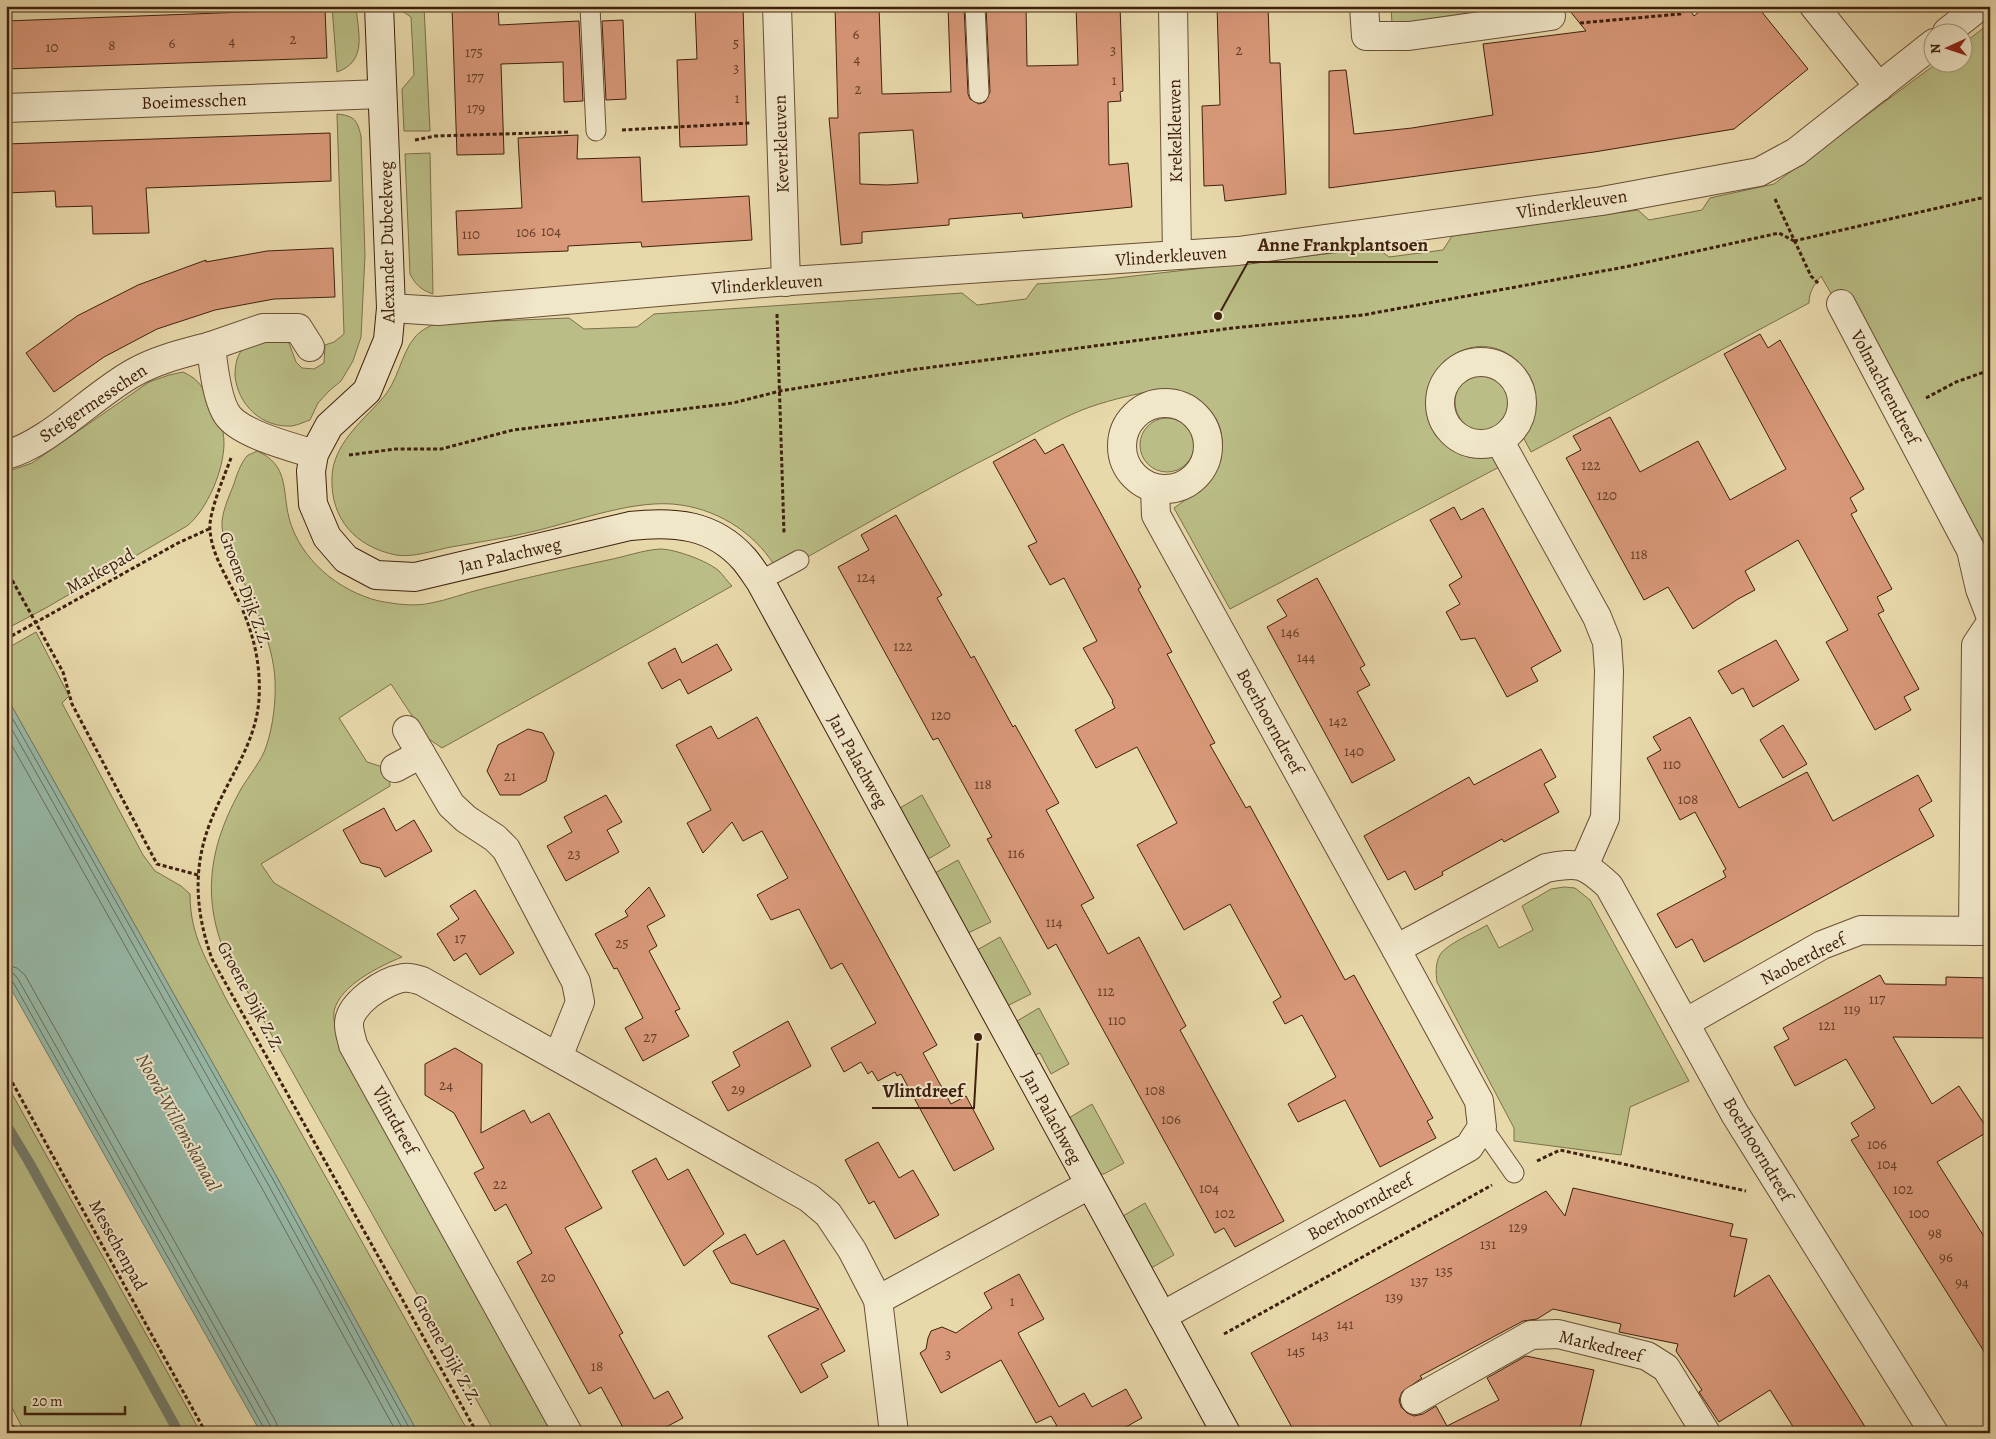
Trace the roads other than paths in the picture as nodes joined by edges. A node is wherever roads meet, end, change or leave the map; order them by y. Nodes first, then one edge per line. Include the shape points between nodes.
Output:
1 (379, 6) edge
2 (590, 6) edge
3 (777, 6) edge
4 (975, 6) edge
5 (1173, 6) edge
6 (1364, 6) edge
7 (1814, 6) edge
8 (1980, 6) edge
9 (1547, 11) edge
10 (1960, 22) edge
11 (1924, 51) edge
12 (1879, 87) junction
13 (979, 93) dead end
14 (382, 94) junction
15 (6, 108) edge
16 (596, 131) dead end
17 (1177, 255) junction
18 (781, 282) junction
19 (1841, 304) road end
20 (391, 308) junction
21 (211, 346) junction
22 (310, 347) dead end
23 (1499, 440) dead end
24 (314, 454) junction
25 (6, 455) edge
26 (1155, 489) dead end
27 (798, 560) dead end
28 (760, 581) junction
29 (1990, 615) edge
30 (1990, 624) edge
31 (407, 730) dead end
32 (421, 754) junction
33 (396, 768) dead end
34 (1584, 866) junction
35 (1981, 931) edge
36 (1396, 949) junction
37 (1685, 1023) junction
38 (558, 1057) junction
39 (1482, 1127) junction
40 (1514, 1173) road end
41 (1089, 1185) junction
42 (878, 1300) junction
43 (1162, 1316) junction
44 (1415, 1400) dead end
45 (568, 1433) edge
46 (894, 1433) edge
47 (1226, 1433) edge
48 (1706, 1433) edge
49 (1934, 1433) edge

1 - 14 street, Alexander Dubcekweg
2 - 16 lane
3 - 18 street, Keverkleuven
4 - 13 lane
5 - 17 street, Krekelkleuven
6 - 9 street via 1366,36 1409,36
7 - 12 street
8 - 10 street
11 - 12 street, Vlinderkleuven
12 - 17 street, Vlinderkleuven via 1796,152 1759,172 1602,201 1238,251
14 - 15 street, Boeimesschen
14 - 20 street, Alexander Dubcekweg
17 - 18 street, Vlinderkleuven
18 - 20 street, Vlinderkleuven via 438,311
19 - 29 street, Volmachtendreef via 1971,550
20 - 24 street, Alexander Dubcekweg via 388,340 367,390 329,426
21 - 22 street, Steigermesschen via 262,328 298,328
21 - 24 street via 216,383 228,416 243,429
21 - 25 street, Steigermesschen via 154,362 133,372 40,439
23 - 34 street via 1597,617 1607,642 1605,818
24 - 28 street, Jan Palachweg via 311,470 313,504 327,537 346,558 376,575 414,577 659,522 682,525 718,538 745,560
26 - 36 street, Boerhoorndreef via 1156,515
27 - 28 lane
28 - 41 street, Jan Palachweg
30 - 35 street via 1976,645
31 - 32 street
32 - 33 street
32 - 38 street via 451,805 496,838 506,850 576,982 580,1002
34 - 36 street via 1566,864 1546,868
34 - 37 street, Boerhoorndreef via 1609,886
35 - 37 street, Naoberdreef via 1861,930 1822,945
36 - 39 street, Boerhoorndreef via 1478,1100
37 - 49 street, Boerhoorndreef via 1735,1114
38 - 42 street, Vlintdreef via 809,1198 828,1214 852,1250
38 - 45 street, Vlintdreef via 422,981 405,977 391,980 363,998 349,1024 353,1045
39 - 40 lane
39 - 43 street, Boerhoorndreef via 1469,1147
41 - 42 street
41 - 43 street, Jan Palachweg
42 - 46 street, Vlintdreef
43 - 47 street, Jan Palachweg
44 - 48 street, Markedreef via 1531,1334 1558,1334 1647,1356 1666,1368

